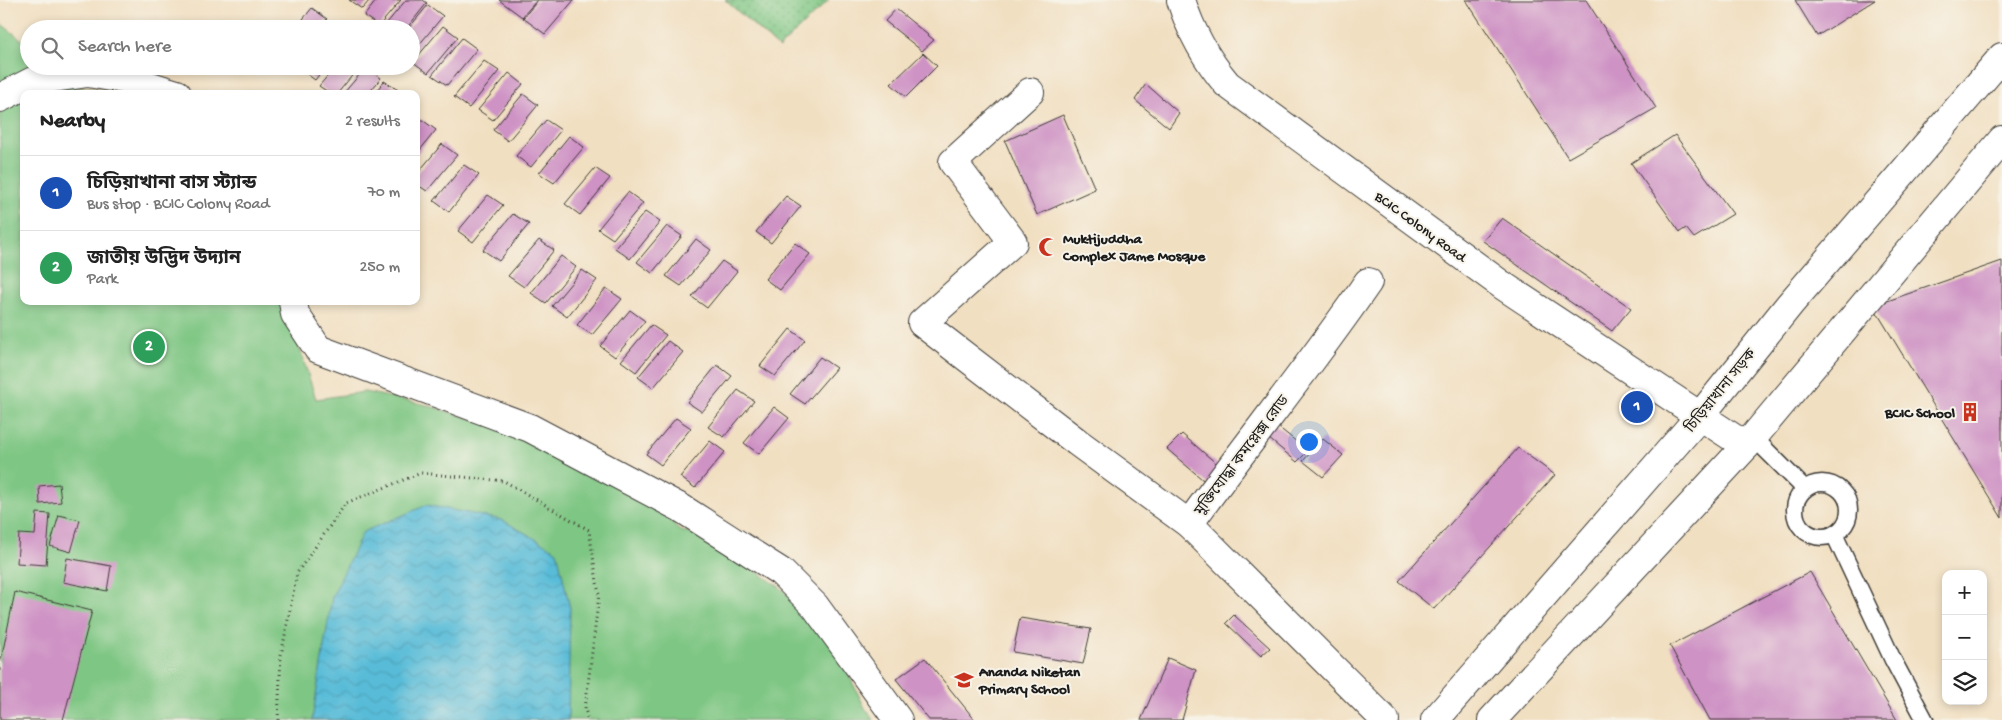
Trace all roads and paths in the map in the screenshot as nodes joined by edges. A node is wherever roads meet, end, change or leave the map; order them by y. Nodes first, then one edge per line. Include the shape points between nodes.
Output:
1 (1182, 7) edge
2 (2002, 57) edge
3 (70, 75) edge
4 (106, 75) edge
5 (165, 90) edge
6 (1030, 92) dead end
7 (0, 98) edge
8 (2002, 140) edge
9 (1368, 282) dead end
10 (293, 305) edge
11 (1700, 416) junction
12 (1749, 442) junction
13 (1805, 489) junction
14 (1189, 524) junction
15 (1834, 534) junction
16 (278, 720) edge
17 (588, 720) edge
18 (898, 720) edge
19 (1385, 720) edge
20 (1435, 720) edge
21 (1492, 720) edge
22 (1925, 720) edge

1 - 11 street, BCIC Colony Road via 1208,61 1227,84 1502,285
2 - 11 street, চিড়িয়াখানা সড়ক via 1790,304
3 - 7 street via 33,81
4 - 5 street
6 - 14 street via 953,162 1013,242 922,323
8 - 12 street
9 - 14 street, মুক্তিযোদ্ধা কমপ্লেক্স রোড via 1302,376 1247,443
10 - 18 street via 294,314 318,349 530,428 681,508 781,572 815,606
11 - 12 street, BCIC Colony Road
11 - 20 street, চিড়িয়াখানা সড়ক
12 - 13 lane
12 - 21 street
13 - 15 lane via 1796,503 1797,520 1802,528 1816,536
13 - 15 lane via 1812,485 1830,484 1843,494 1848,512 1841,528
14 - 19 street, মুক্তিযোদ্ধা কমপ্লেক্স রোড
15 - 22 lane
16 - 17 path via 281,656 297,573 346,503 421,473 504,480 589,530 599,595 585,709

